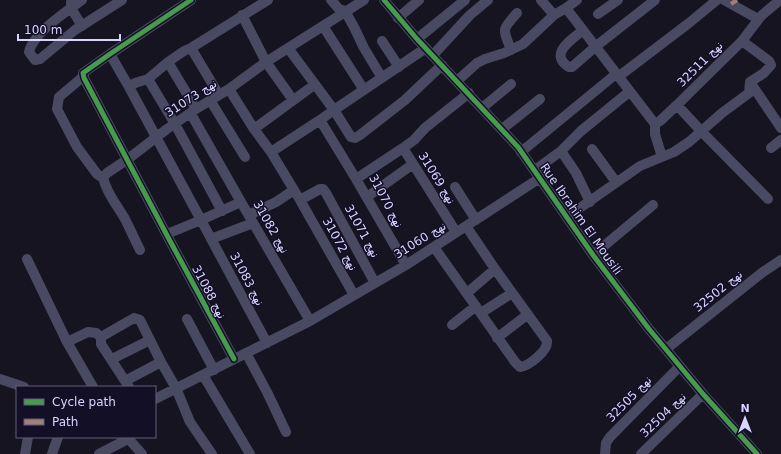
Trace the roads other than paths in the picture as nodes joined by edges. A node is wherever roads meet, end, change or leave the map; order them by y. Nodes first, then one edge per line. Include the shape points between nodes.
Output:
1 (82, 0) edge
2 (122, 0) edge
3 (191, 0) edge
4 (268, 0) edge
5 (331, 0) edge
6 (364, 0) edge
7 (384, 0) edge
8 (419, 0) edge
9 (465, 0) edge
10 (488, 0) edge
11 (541, 0) edge
12 (577, 0) edge
13 (618, 0) edge
14 (655, 0) edge
15 (717, 0) edge
16 (724, 0) edge
17 (780, 0) edge
18 (254, 3) edge
19 (71, 4) edge
20 (178, 4) edge
21 (566, 8) junction
22 (345, 11) junction
23 (517, 13) dead end
24 (598, 14) dead end
25 (242, 15) junction
26 (554, 15) junction
27 (398, 18) junction
28 (758, 18) junction
29 (82, 26) junction
30 (323, 26) junction
31 (582, 31) junction
32 (417, 39) junction
33 (382, 41) dead end
34 (742, 41) junction
35 (595, 46) junction
36 (191, 48) junction
37 (288, 48) junction
38 (511, 50) junction
39 (429, 52) junction
40 (110, 54) junction
41 (168, 62) junction
42 (266, 62) junction
43 (442, 65) junction
44 (399, 67) junction
45 (83, 75) junction
46 (617, 76) junction
47 (382, 78) junction
48 (148, 79) junction
49 (457, 81) junction
50 (750, 82) junction
51 (314, 84) junction
52 (511, 84) dead end
53 (129, 87) junction
54 (229, 89) junction
55 (364, 90) junction
56 (629, 92) junction
57 (469, 94) junction
58 (215, 98) junction
59 (293, 100) junction
60 (540, 100) dead end
61 (677, 105) junction
62 (482, 108) junction
63 (334, 110) junction
64 (193, 111) junction
65 (320, 120) junction
66 (175, 124) junction
67 (655, 124) junction
68 (781, 128) edge
69 (254, 129) junction
70 (502, 129) junction
71 (701, 131) junction
72 (156, 139) junction
73 (781, 140) edge
74 (403, 148) junction
75 (771, 148) dead end
76 (592, 149) dead end
77 (561, 151) junction
78 (271, 152) junction
79 (521, 152) junction
80 (245, 157) dead end
81 (662, 157) junction
82 (128, 159) junction
83 (413, 164) junction
84 (538, 174) junction
85 (360, 176) junction
86 (103, 178) junction
87 (616, 182) junction
88 (455, 187) dead end
89 (294, 190) junction
90 (366, 197) junction
91 (768, 199) dead end
92 (241, 202) junction
93 (590, 202) junction
94 (301, 203) junction
95 (653, 205) dead end
96 (222, 211) junction
97 (567, 217) junction
98 (251, 219) junction
99 (476, 220) junction
100 (203, 224) junction
101 (466, 226) junction
102 (456, 232) junction
103 (167, 234) junction
104 (211, 239) junction
105 (434, 247) junction
106 (140, 250) dead end
107 (593, 255) junction
108 (27, 259) dead end
109 (781, 260) edge
110 (406, 265) junction
111 (495, 269) junction
112 (375, 283) junction
113 (467, 293) junction
114 (512, 293) junction
115 (354, 296) junction
116 (478, 309) junction
117 (528, 315) junction
118 (187, 319) dead end
119 (310, 321) junction
120 (452, 325) dead end
121 (101, 337) junction
122 (497, 338) junction
123 (150, 340) junction
124 (67, 342) junction
125 (267, 343) junction
126 (670, 347) junction
127 (246, 353) junction
128 (112, 359) junction
129 (234, 359) junction
130 (161, 362) junction
131 (680, 366) junction
132 (214, 370) junction
133 (203, 375) junction
134 (0, 379) edge
135 (127, 384) edge
136 (21, 386) edge
137 (92, 386) edge
138 (176, 388) junction
139 (703, 394) junction
140 (156, 398) edge
141 (286, 432) dead end
142 (28, 438) edge
143 (58, 438) edge
144 (127, 438) edge
145 (25, 454) edge
146 (52, 454) edge
147 (99, 454) edge
148 (142, 454) edge
149 (212, 454) edge
150 (250, 454) edge
151 (605, 454) edge
152 (641, 454) edge
153 (757, 454) edge

1 - 19 street
2 - 29 street
3 - 20 street
4 - 18 street
5 - 22 street via 338,9
6 - 22 street, نهج 31073
7 - 27 street, Rue Ibrahim El Mousili
8 - 27 street
9 - 32 street
10 - 39 street
11 - 26 street
12 - 21 street
13 - 24 street
14 - 35 street
15 - 46 street
16 - 28 street
17 - 28 street, نهج 32511
18 - 25 street
19 - 29 street
19 - 29 street via 33,43 29,52 37,61
20 - 40 street
21 - 26 street
21 - 31 street
22 - 30 street, نهج 31073
22 - 47 street
23 - 38 street via 504,27
25 - 36 street
25 - 42 street
26 - 38 street via 523,44
27 - 32 street, Rue Ibrahim El Mousili
28 - 34 street, نهج 32511
30 - 37 street, نهج 31073
30 - 55 street
31 - 35 street
31 - 35 street via 562,50 566,64 572,67
32 - 39 street, Rue Ibrahim El Mousili
33 - 44 street
34 - 50 street via 771,65 764,74
34 - 61 street, نهج 32511
35 - 46 street
36 - 41 street
36 - 58 street
37 - 42 street, نهج 31073
37 - 51 street
38 - 49 street via 477,63
39 - 43 street, Rue Ibrahim El Mousili
39 - 44 street
40 - 45 street
40 - 53 street, نهج 31083
41 - 48 street
41 - 64 street
42 - 54 street, نهج 31073
42 - 59 street
43 - 49 street, Rue Ibrahim El Mousili
43 - 63 street via 405,100 355,138 351,138
44 - 47 street
45 - 82 street, نهج 31088
45 - 86 street via 59,97 57,109 77,147 97,174
46 - 56 street
46 - 79 street
47 - 55 street
48 - 53 street
48 - 66 street
49 - 57 street, Rue Ibrahim El Mousili
50 - 68 street
50 - 71 street via 749,93
51 - 59 street
51 - 63 street
52 - 62 street
53 - 72 street, نهج 31083
54 - 58 street, نهج 31073
54 - 69 street, نهج 31072
55 - 63 street
56 - 67 street
56 - 77 street, نهج 31060
57 - 62 street, Rue Ibrahim El Mousili
57 - 74 street via 424,128
58 - 64 street, نهج 31073
58 - 80 street
59 - 69 street
60 - 70 street
61 - 67 street, نهج 32511
61 - 71 street
62 - 70 street, Rue Ibrahim El Mousili
63 - 65 street
64 - 66 street, نهج 31073
64 - 92 street
65 - 78 street
65 - 85 street, نهج 31070
66 - 72 street, نهج 31073
66 - 96 street
67 - 81 street via 655,134
69 - 78 street, نهج 31072
70 - 79 street, Rue Ibrahim El Mousili
71 - 81 street via 689,142
71 - 91 street
72 - 82 street, نهج 31073
72 - 100 street, نهج 31083
73 - 75 street
74 - 83 street, نهج 31069
74 - 85 street
76 - 87 street
77 - 84 street, نهج 31060
77 - 93 street via 576,173
78 - 89 street, نهج 31072
79 - 84 street, Rue Ibrahim El Mousili
81 - 87 street via 640,166
82 - 86 street, نهج 31073
82 - 103 street, نهج 31088
83 - 90 street
83 - 102 street, نهج 31069
84 - 97 street, Rue Ibrahim El Mousili
84 - 99 street, نهج 31060
85 - 90 street, نهج 31070
86 - 106 street via 111,198
87 - 93 street
88 - 99 street
89 - 94 street, نهج 31072
89 - 98 street
90 - 110 street, نهج 31070
92 - 96 street, نهج 31082
92 - 98 street, نهج 31082
93 - 97 street
94 - 112 street, نهج 31071 via 320,189 326,192
94 - 115 street, نهج 31072
95 - 107 street
96 - 100 street, نهج 31082
97 - 107 street, Rue Ibrahim El Mousili
98 - 104 street
98 - 119 street, نهج 31082
99 - 101 street, نهج 31060
100 - 103 street, نهج 31082
100 - 104 street, نهج 31083
101 - 102 street, نهج 31060
101 - 111 street
102 - 105 street, نهج 31060
103 - 129 street, نهج 31088
104 - 125 street, نهج 31083
105 - 110 street, نهج 31060
105 - 113 street
107 - 126 street, Rue Ibrahim El Mousili
108 - 124 street
109 - 126 street, نهج 32502
110 - 112 street, نهج 31060
111 - 113 street
111 - 114 street
112 - 115 street, نهج 31060
113 - 116 street
114 - 116 street
114 - 117 street
115 - 119 street, نهج 31060
116 - 120 street
116 - 122 street
117 - 122 street
117 - 122 street via 547,344 541,354 526,366 520,367
118 - 132 street
119 - 125 street, نهج 31060
121 - 123 street via 137,318
121 - 124 street via 88,332
121 - 128 street via 101,344
123 - 128 street
123 - 130 street
124 - 137 street
125 - 127 street
126 - 131 street, Rue Ibrahim El Mousili
127 - 129 street
127 - 141 street
128 - 135 street
129 - 132 street
130 - 135 street
130 - 138 street
131 - 139 street, Rue Ibrahim El Mousili
131 - 151 street, نهج 32505 via 610,437 606,443
132 - 133 street
133 - 138 street
133 - 150 street
134 - 136 street
138 - 140 street
138 - 149 street via 190,422
139 - 152 street, نهج 32504
139 - 153 street, Rue Ibrahim El Mousili
142 - 145 street
143 - 146 street
144 - 147 street
144 - 148 street

